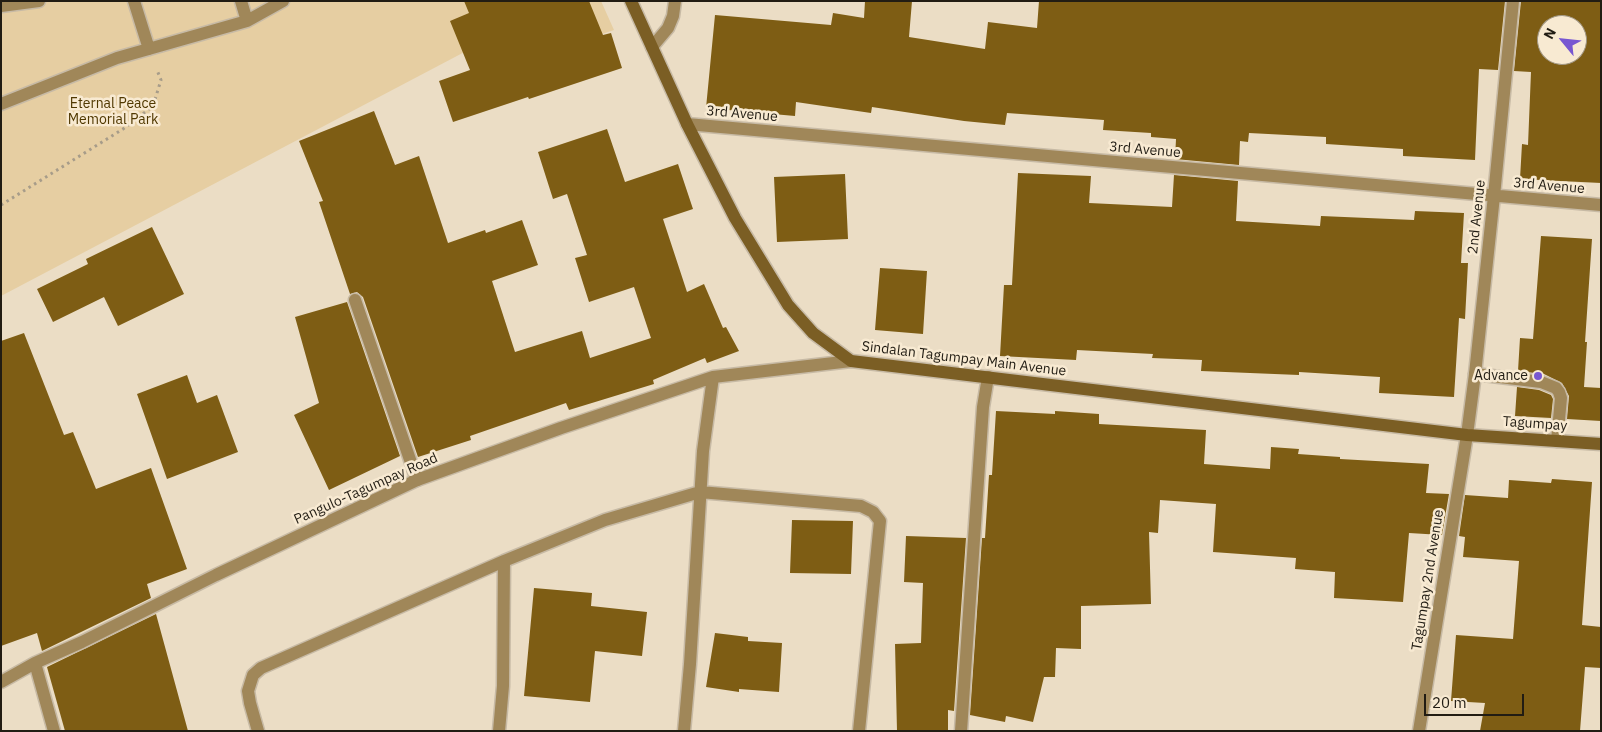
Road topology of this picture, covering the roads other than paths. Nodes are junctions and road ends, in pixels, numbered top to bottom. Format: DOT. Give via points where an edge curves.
graph roads {
  1 [pos="39,1"];
  2 [pos="134,1"];
  3 [pos="241,1"];
  4 [pos="283,1"];
  5 [pos="631,1"];
  6 [pos="675,1"];
  7 [pos="1513,1"];
  8 [pos="1,6"];
  9 [pos="247,21"];
  10 [pos="652,47"];
  11 [pos="149,49"];
  12 [pos="1,104"];
  13 [pos="687,124"];
  14 [pos="1494,196"];
  15 [pos="1601,205"];
  16 [pos="355,300"];
  17 [pos="851,361"];
  18 [pos="1475,374"];
  19 [pos="713,377"];
  20 [pos="988,377"];
  21 [pos="1467,435"];
  22 [pos="1557,441"];
  23 [pos="1601,444"];
  24 [pos="417,480"];
  25 [pos="700,492"];
  26 [pos="504,561"];
  27 [pos="35,663"];
  28 [pos="1,682"];
  29 [pos="54,731"];
  30 [pos="258,731"];
  31 [pos="499,731"];
  32 [pos="684,731"];
  33 [pos="859,731"];
  34 [pos="961,731"];
  35 [pos="1419,731"];
  1 -- 8 [label="street"];
  2 -- 11 [label="street"];
  3 -- 9 [label="street"];
  4 -- 9 [label="street"];
  5 -- 10 [label="main road, Sindalan Tagumpay Main Avenue"];
  6 -- 10 [label="street" via="668,28"];
  7 -- 14 [label="street, 2nd Avenue"];
  9 -- 11 [label="street"];
  10 -- 13 [label="main road, Sindalan Tagumpay Main Avenue"];
  11 -- 12 [label="street" via="117,58"];
  13 -- 14 [label="street, 3rd Avenue"];
  13 -- 17 [label="main road, Sindalan Tagumpay Main Avenue" via="735,218 788,305 813,333"];
  14 -- 15 [label="street, 3rd Avenue"];
  14 -- 18 [label="street, 2nd Avenue"];
  16 -- 24 [label="street"];
  17 -- 19 [label="street, Pangulo-Tagumpay Road"];
  17 -- 20 [label="main road, Sindalan Tagumpay Main Avenue"];
  18 -- 21 [label="street, 2nd Avenue"];
  18 -- 22 [label="street" via="1541,382 1556,388 1561,398"];
  19 -- 24 [label="street, Pangulo-Tagumpay Road"];
  19 -- 25 [label="street"];
  20 -- 21 [label="main road, Sindalan Tagumpay Main Avenue"];
  20 -- 34 [label="street" via="983,407"];
  21 -- 22 [label="main road, Tagumpay"];
  21 -- 35 [label="street, Tagumpay 2nd Avenue"];
  22 -- 23 [label="main road, Tagumpay"];
  24 -- 27 [label="street, Pangulo-Tagumpay Road"];
  25 -- 26 [label="street" via="605,520"];
  25 -- 32 [label="street"];
  25 -- 33 [label="street" via="860,506 880,521"];
  26 -- 30 [label="street" via="261,668 254,675 248,691"];
  26 -- 31 [label="street" via="503,686"];
  27 -- 28 [label="street, Pangulo-Tagumpay Road"];
  27 -- 29 [label="street"];
}
